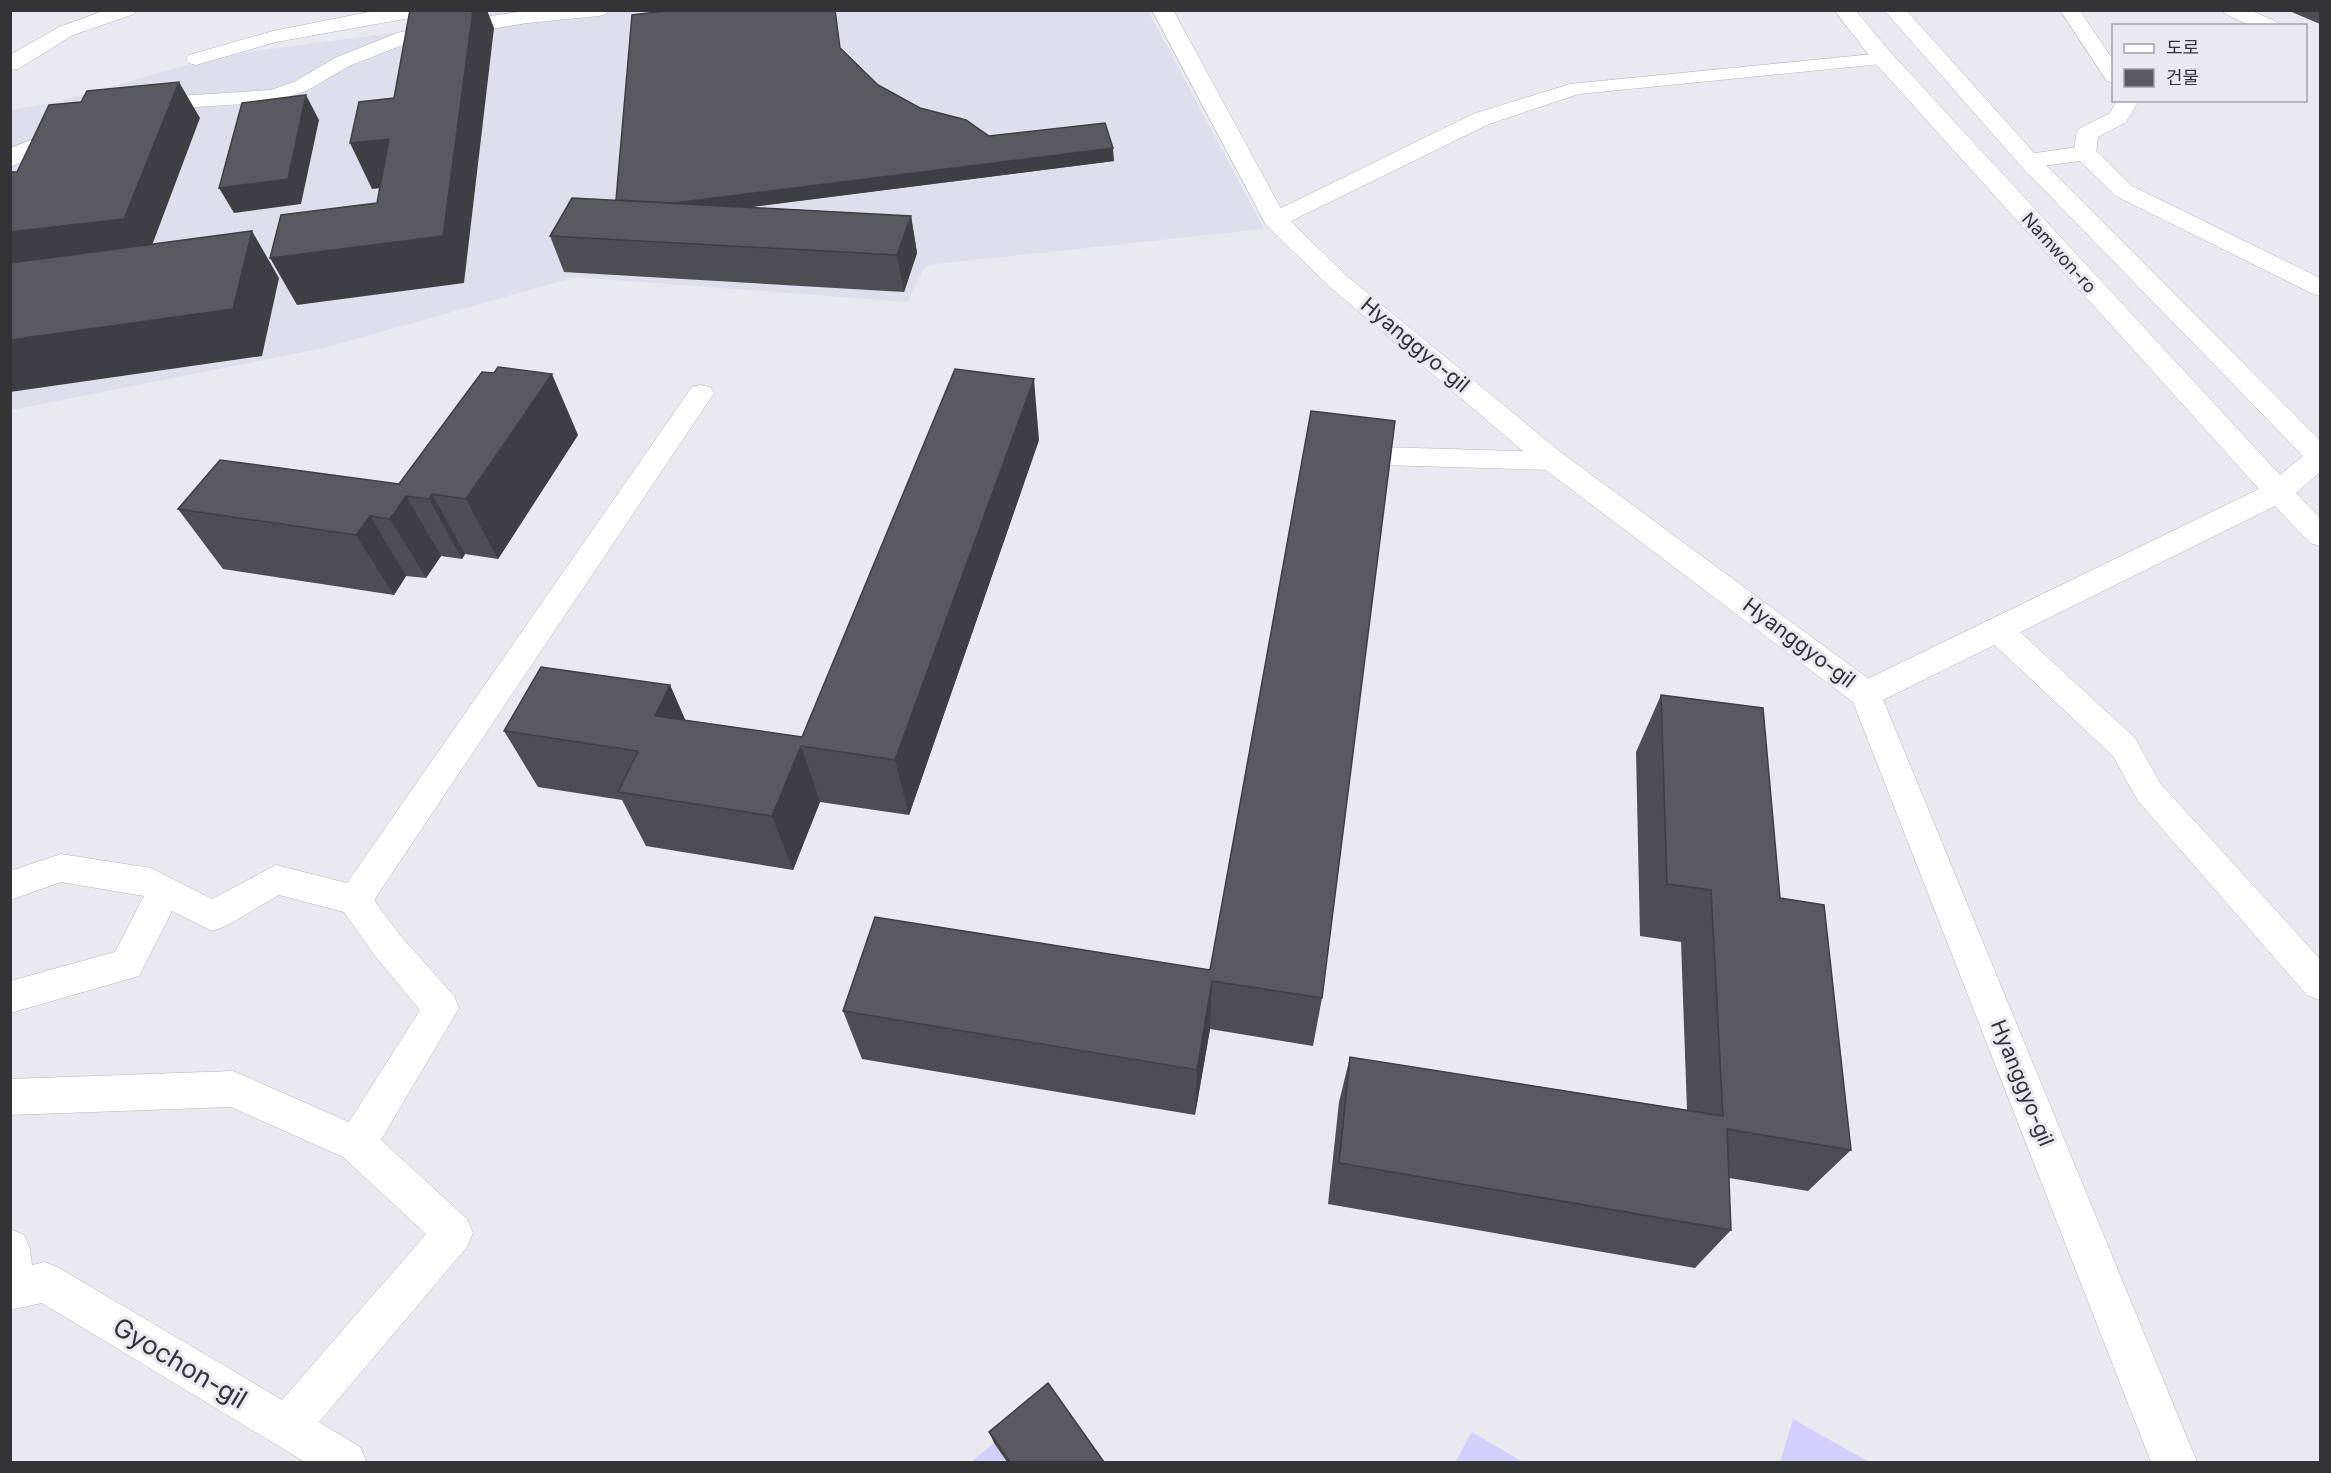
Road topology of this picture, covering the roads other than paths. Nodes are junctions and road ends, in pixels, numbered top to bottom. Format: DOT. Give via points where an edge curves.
graph roads {
  1 [pos="127,10"];
  2 [pos="421,10"];
  3 [pos="599,10"];
  4 [pos="1162,10"];
  5 [pos="1844,10"];
  6 [pos="1894,10"];
  7 [pos="2069,10"];
  8 [pos="2232,10"];
  9 [pos="2265,24"];
  10 [pos="196,59"];
  11 [pos="1884,59"];
  12 [pos="10,64"];
  13 [pos="2112,74"];
  14 [pos="2126,102"];
  15 [pos="123,112"];
  16 [pos="85,124"];
  17 [pos="2085,153"];
  18 [pos="10,161"];
  19 [pos="2029,161"];
  20 [pos="1275,220"];
  21 [pos="2320,288"];
  22 [pos="701,393"];
  23 [pos="1343,455"];
  24 [pos="2320,456"];
  25 [pos="1553,461"];
  26 [pos="2280,491"];
  27 [pos="2320,536"];
  28 [pos="1997,629"];
  29 [pos="1866,694"];
  30 [pos="10,886"];
  31 [pos="165,890"];
  32 [pos="355,900"];
  33 [pos="2320,984"];
  34 [pos="10,997"];
  35 [pos="10,1097"];
  36 [pos="357,1144"];
  37 [pos="10,1249"];
  38 [pos="13,1289"];
  39 [pos="287,1426"];
  40 [pos="345,1462"];
  41 [pos="2174,1462"];
  1 -- 12 [label="street" via="66,31"];
  2 -- 10 [label="lane" via="273,37"];
  3 -- 15 [label="lane" via="404,37 274,96 179,102"];
  4 -- 20 [label="street, Hyanggyo-gil"];
  5 -- 11 [label="street, Namwon-ro"];
  6 -- 19 [label="street, Namwon-ro"];
  7 -- 13 [label="lane"];
  8 -- 9 [label="lane"];
  11 -- 20 [label="lane" via="1577,88 1481,119"];
  11 -- 26 [label="street, Namwon-ro"];
  14 -- 17 [label="lane" via="2118,117 2087,134"];
  16 -- 18 [label="lane" via="19,153"];
  17 -- 19 [label="street"];
  17 -- 21 [label="street" via="2124,191"];
  19 -- 24 [label="street, Namwon-ro"];
  20 -- 25 [label="street, Hyanggyo-gil" via="1339,282"];
  22 -- 32 [label="lane"];
  23 -- 25 [label="lane"];
  24 -- 26 [label="street, Namwon-ro"];
  25 -- 29 [label="street, Hyanggyo-gil"];
  26 -- 27 [label="street, Namwon-ro"];
  26 -- 28 [label="street, Namwon-ro"];
  28 -- 29 [label="street, Namwon-ro"];
  28 -- 33 [label="lane" via="2124,747 2149,792"];
  29 -- 41 [label="street, Hyanggyo-gil"];
  30 -- 31 [label="lane" via="62,868 151,883"];
  31 -- 32 [label="lane" via="212,916 276,879"];
  31 -- 34 [label="lane" via="127,965"];
  32 -- 36 [label="lane" via="441,1008"];
  35 -- 36 [label="lane" via="233,1089"];
  36 -- 39 [label="lane" via="453,1233"];
  37 -- 38 [label="lane"];
  38 -- 39 [label="lane, Gyochon-gil" via="45,1282"];
  39 -- 40 [label="lane, Gyochon-gil"];
}
